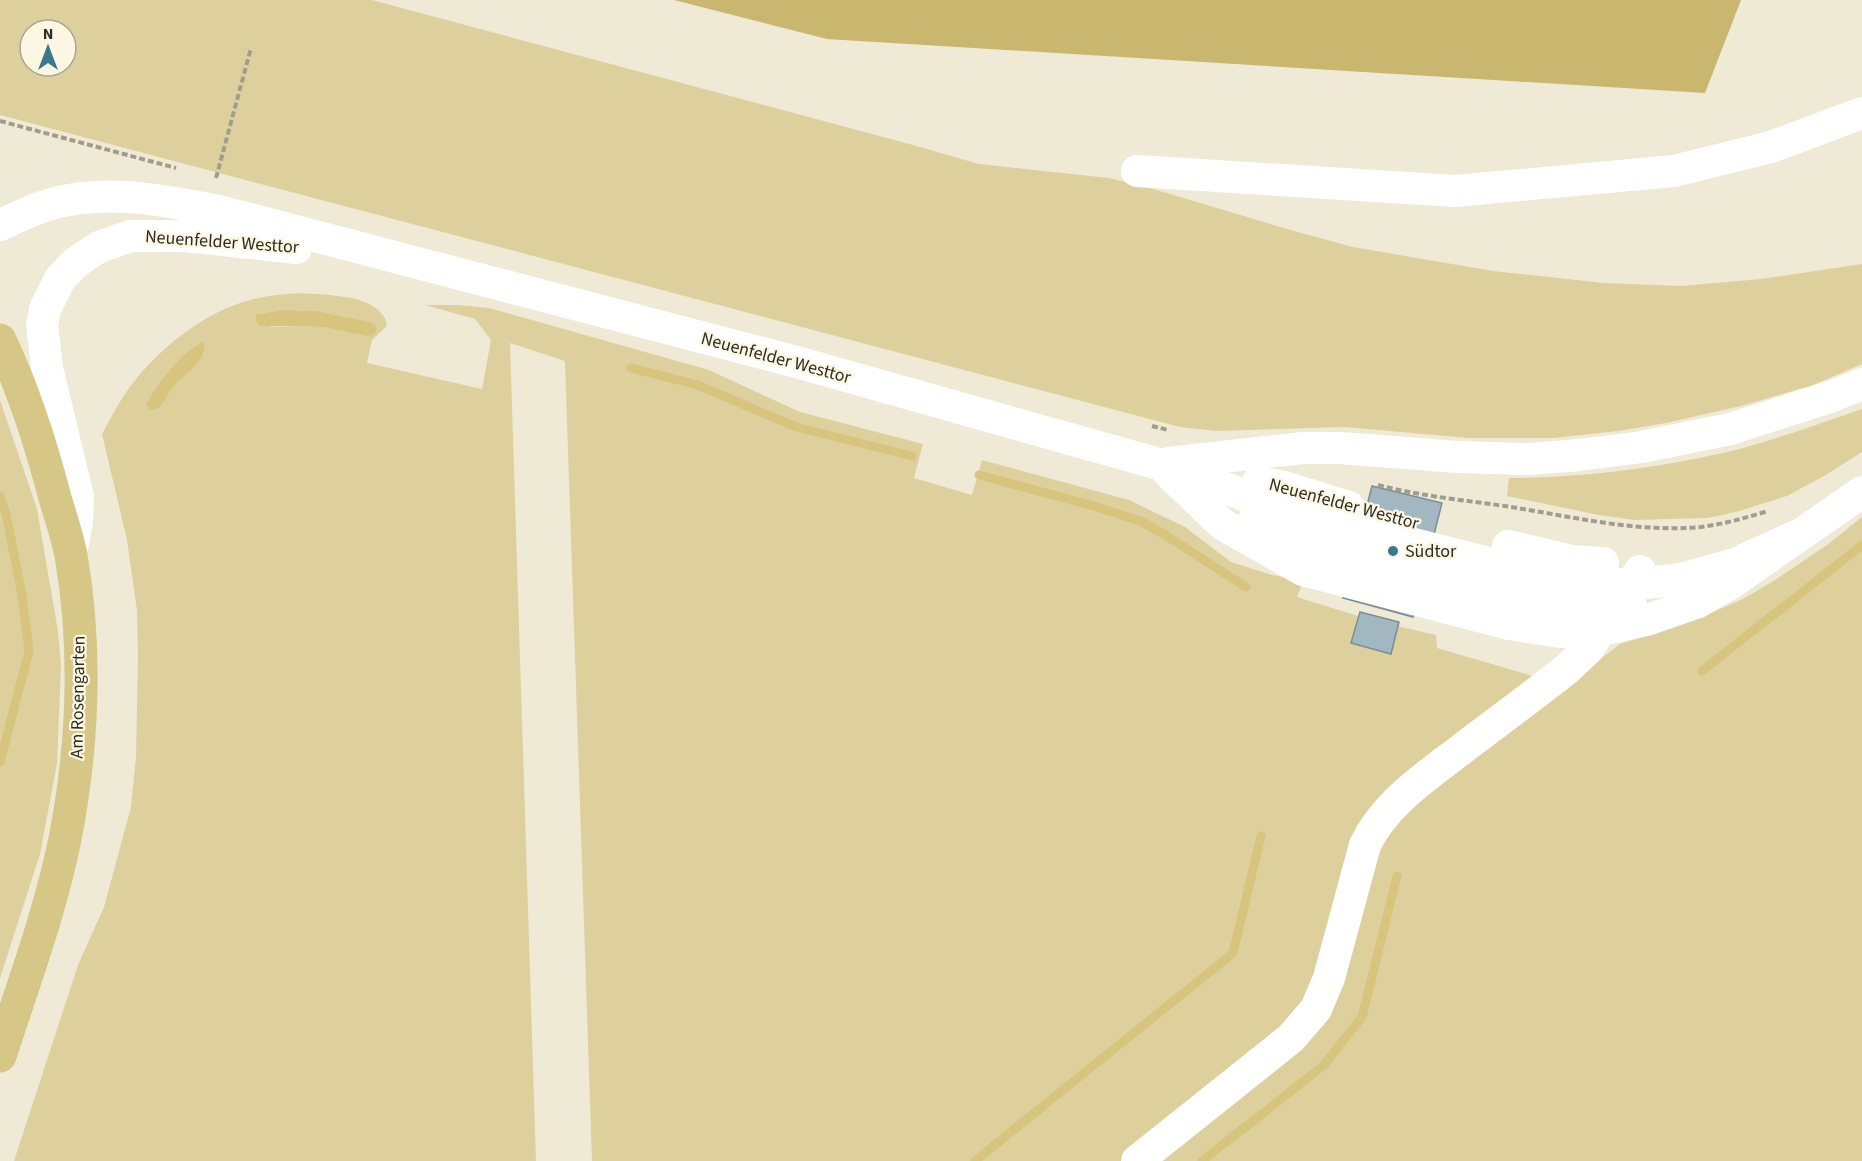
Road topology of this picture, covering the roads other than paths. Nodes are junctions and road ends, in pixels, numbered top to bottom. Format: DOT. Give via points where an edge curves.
graph roads {
  1 [pos="1862,113"];
  2 [pos="1137,171"];
  3 [pos="0,225"];
  4 [pos="393,258"];
  5 [pos="0,340"];
  6 [pos="1862,384"];
  7 [pos="1159,464"];
  8 [pos="1862,492"];
  9 [pos="1796,536"];
  10 [pos="71,554"];
  11 [pos="1623,596"];
  12 [pos="0,1056"];
  13 [pos="1137,1161"];
  1 -- 2 [label="street" via="1771,147 1674,171 1455,191"];
  3 -- 4 [label="street, Neuenfelder Westtor" via="46,205 78,198 152,199 219,211"];
  4 -- 7 [label="street, Neuenfelder Westtor" via="800,363"];
  4 -- 10 [label="street, Neuenfelder Westtor" via="185,236 131,236 99,247 75,263 60,279 45,309 42,325 47,368 78,496"];
  5 -- 10 [label="main road, Am Rosengarten" via="25,399"];
  6 -- 7 [label="street" via="1730,429 1578,455 1530,459 1303,448"];
  7 -- 11 [label="street, Neuenfelder Westtor" via="1296,514 1555,580 1596,585"];
  7 -- 11 [label="street, Neuenfelder Westtor" via="1222,524 1303,570 1509,624 1560,632"];
  8 -- 9 [label="street, Neuenfelder Westtor"];
  9 -- 11 [label="street, Neuenfelder Westtor" via="1674,562"];
  9 -- 11 [label="street, Neuenfelder Westtor" via="1696,603 1647,620"];
  10 -- 12 [label="main road, Am Rosengarten" via="80,633 78,763 65,841"];
  11 -- 13 [label="street" via="1587,651 1417,784 1374,827 1365,845 1329,978 1316,1009 1291,1038"];
}
